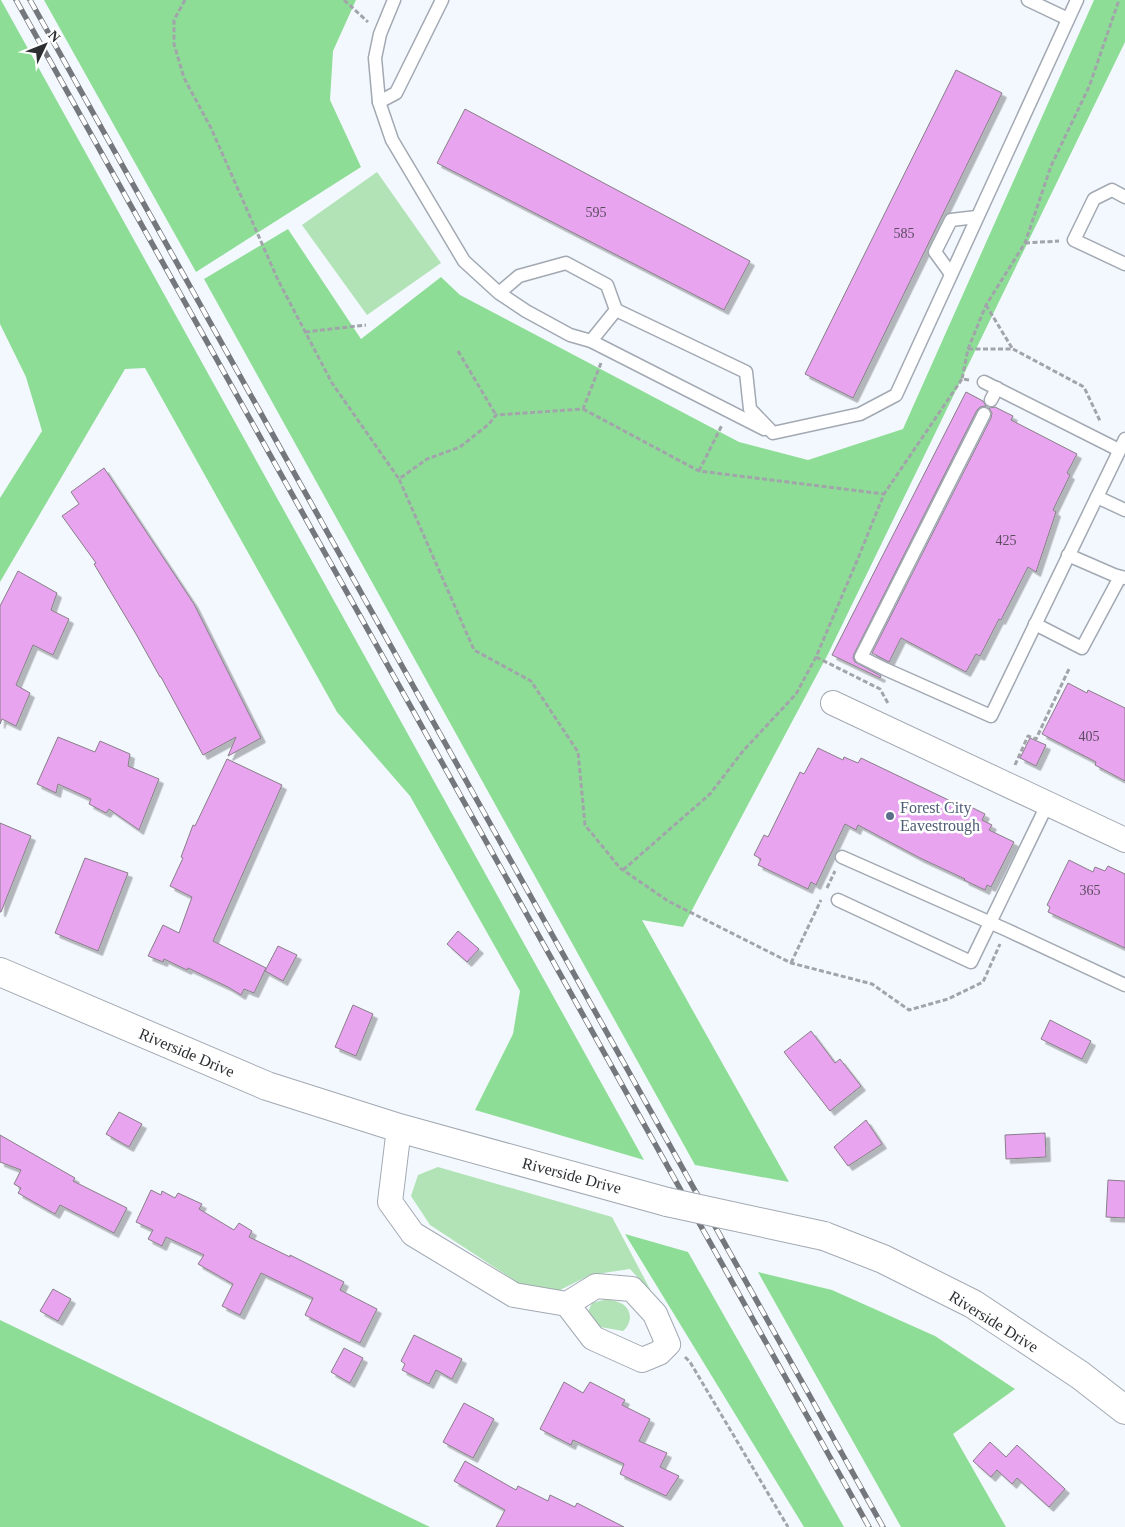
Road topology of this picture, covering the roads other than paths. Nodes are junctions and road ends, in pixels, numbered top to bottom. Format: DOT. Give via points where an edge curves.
graph roads {
  1 [pos="394,0"];
  2 [pos="442,0"];
  3 [pos="1028,0"];
  4 [pos="1077,0"];
  5 [pos="1068,19"];
  6 [pos="379,102"];
  7 [pos="1125,196"];
  8 [pos="977,217"];
  9 [pos="1125,264"];
  10 [pos="951,274"];
  11 [pos="499,293"];
  12 [pos="616,310"];
  13 [pos="591,341"];
  14 [pos="984,382"];
  15 [pos="984,414"];
  16 [pos="773,433"];
  17 [pos="1119,445"];
  18 [pos="1096,497"];
  19 [pos="1125,510"];
  20 [pos="1068,555"];
  21 [pos="1123,577"];
  22 [pos="1035,624"];
  23 [pos="833,703"];
  24 [pos="1048,804"];
  25 [pos="1125,840"];
  26 [pos="842,857"];
  27 [pos="838,900"];
  28 [pos="991,923"];
  29 [pos="0,972"];
  30 [pos="1125,985"];
  31 [pos="400,1128"];
  32 [pos="567,1304"];
  33 [pos="1125,1410"];
  1 -- 6 [label="lane" via="380,34 375,58"];
  2 -- 6 [label="lane" via="396,93"];
  3 -- 5 [label="lane"];
  4 -- 5 [label="lane"];
  5 -- 8 [label="lane"];
  6 -- 11 [label="lane" via="392,140 464,261"];
  7 -- 9 [label="lane" via="1112,190 1094,199 1074,240"];
  8 -- 10 [label="lane"];
  8 -- 10 [label="lane" via="951,220 935,252"];
  10 -- 16 [label="lane" via="896,395 860,414"];
  11 -- 12 [label="lane" via="519,276 566,263 607,285"];
  11 -- 13 [label="lane" via="570,336"];
  12 -- 13 [label="lane"];
  12 -- 16 [label="lane" via="746,372 750,409"];
  13 -- 16 [label="lane"];
  14 -- 17 [label="lane" via="994,394"];
  15 -- 22 [label="lane" via="861,657 991,716"];
  17 -- 18 [label="lane"];
  18 -- 19 [label="lane"];
  18 -- 20 [label="lane"];
  20 -- 21 [label="lane"];
  20 -- 22 [label="lane"];
  21 -- 22 [label="lane" via="1082,648"];
  23 -- 24 [label="street"];
  24 -- 25 [label="street"];
  24 -- 28 [label="lane"];
  26 -- 28 [label="lane"];
  27 -- 28 [label="lane" via="972,962"];
  28 -- 30 [label="lane"];
  29 -- 31 [label="main road, Riverside Drive" via="267,1086"];
  31 -- 32 [label="street" via="390,1202 413,1234 514,1295"];
  31 -- 33 [label="main road, Riverside Drive, bridge" via="667,1202 824,1236 883,1259 973,1304 1080,1375"];
  32 -- 32 [label="street" via="593,1338 642,1360 659,1353 668,1344 655,1314 632,1289 596,1286"];
}
